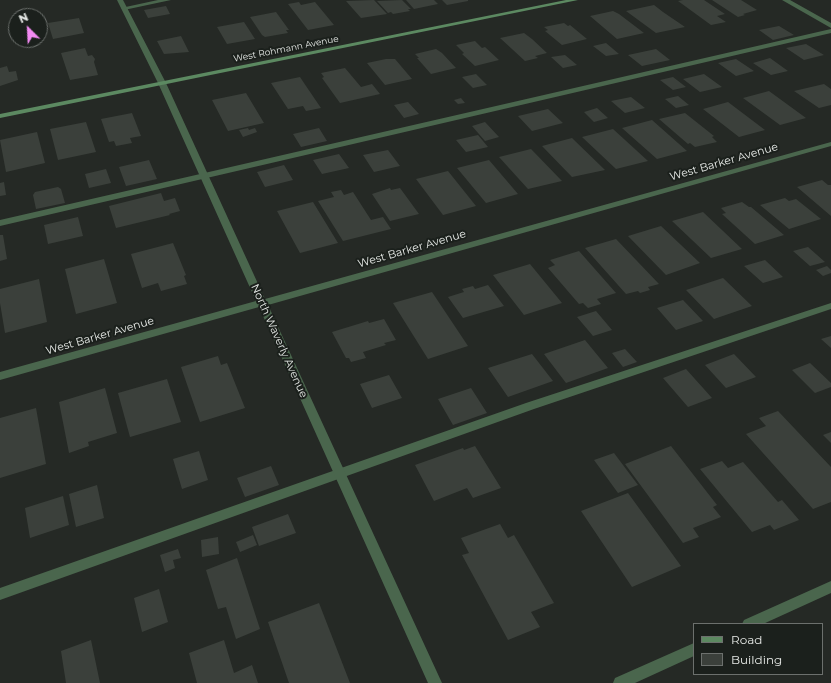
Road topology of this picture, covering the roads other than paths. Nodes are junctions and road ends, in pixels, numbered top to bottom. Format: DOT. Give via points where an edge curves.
graph roads {
  1 [pos="120,0"];
  2 [pos="168,0"];
  3 [pos="576,0"];
  4 [pos="785,0"];
  5 [pos="124,8"];
  6 [pos="831,26"];
  7 [pos="831,31"];
  8 [pos="162,83"];
  9 [pos="0,116"];
  10 [pos="831,144"];
  11 [pos="204,176"];
  12 [pos="0,223"];
  13 [pos="262,303"];
  14 [pos="831,306"];
  15 [pos="0,376"];
  16 [pos="340,473"];
  17 [pos="831,586"];
  18 [pos="0,594"];
  19 [pos="751,623"];
  20 [pos="693,649"];
  21 [pos="435,683"];
  22 [pos="620,683"];
  1 -- 5 [label="street, North Waverly Avenue"];
  2 -- 5 [label="street"];
  3 -- 8 [label="street, West Rohmann Avenue"];
  4 -- 6 [label="street"];
  5 -- 8 [label="street, North Waverly Avenue"];
  7 -- 11 [label="street"];
  8 -- 9 [label="street, West Rohmann Avenue"];
  8 -- 11 [label="street, North Waverly Avenue"];
  10 -- 13 [label="street, West Barker Avenue"];
  11 -- 12 [label="street"];
  11 -- 13 [label="street, North Waverly Avenue"];
  13 -- 15 [label="street, West Barker Avenue"];
  13 -- 16 [label="street, North Waverly Avenue"];
  14 -- 16 [label="street" via="530,406"];
  16 -- 18 [label="street"];
  16 -- 21 [label="street, North Waverly Avenue"];
  17 -- 19 [label="street"];
  20 -- 22 [label="street"];
}
